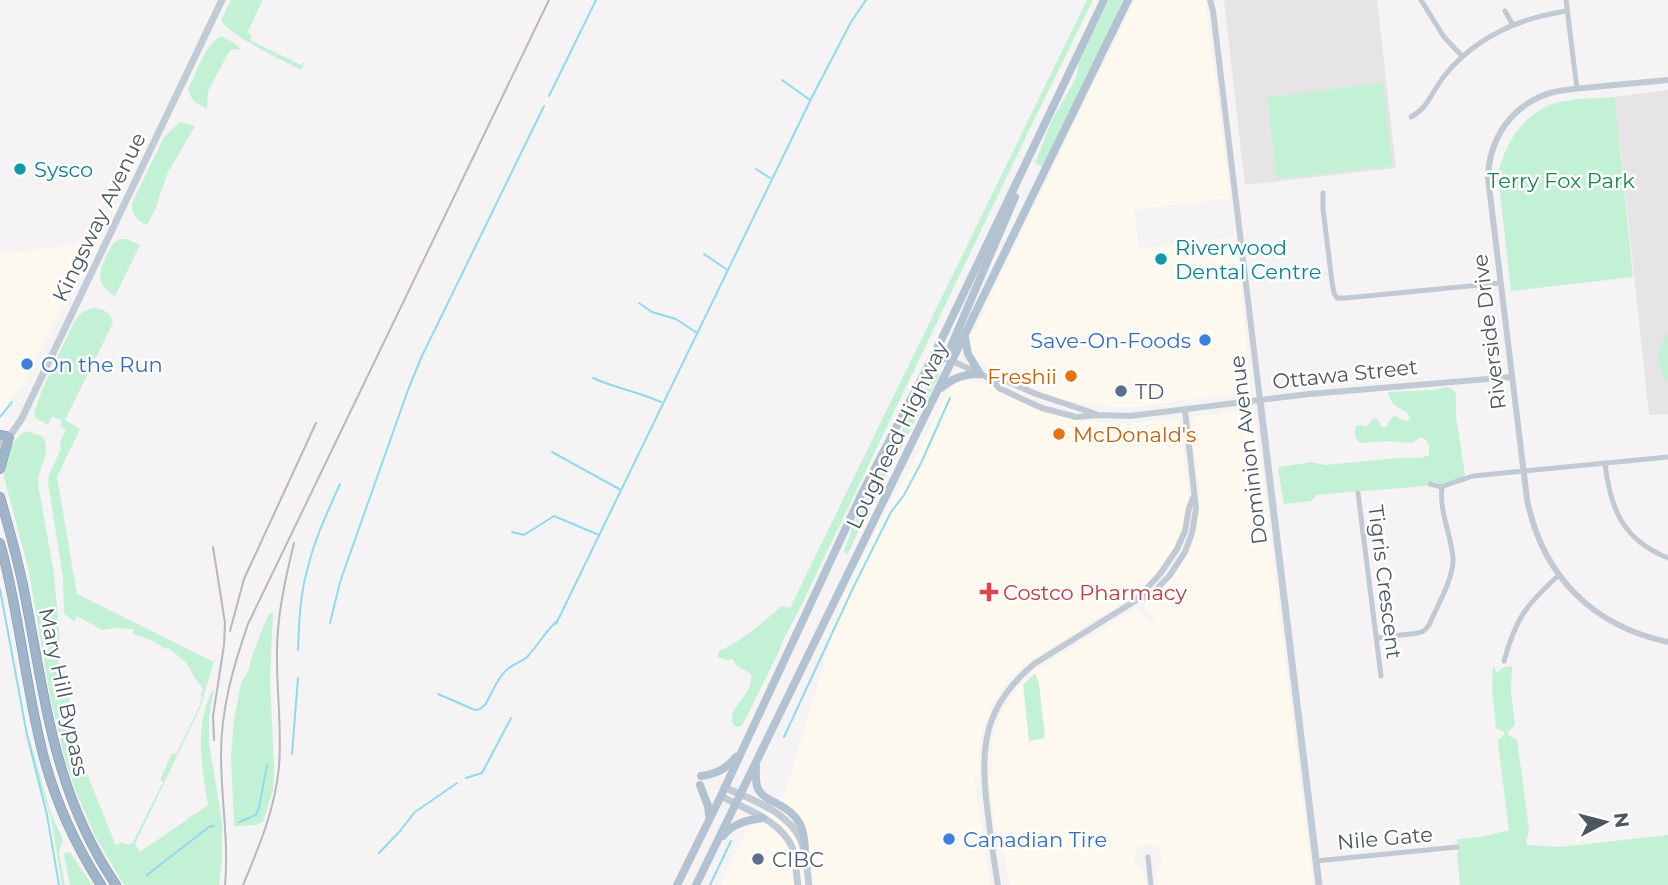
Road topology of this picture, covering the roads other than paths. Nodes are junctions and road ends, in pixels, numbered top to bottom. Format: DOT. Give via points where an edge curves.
graph roads {
  1 [pos="222,0"];
  2 [pos="1104,0"];
  3 [pos="1128,0"];
  4 [pos="1211,0"];
  5 [pos="1422,0"];
  6 [pos="1566,0"];
  7 [pos="1506,11"];
  8 [pos="1567,12"];
  9 [pos="1513,25"];
  10 [pos="1462,56"];
  11 [pos="1668,80"];
  12 [pos="1577,89"];
  13 [pos="1411,117"];
  14 [pos="1023,170"];
  15 [pos="1323,193"];
  16 [pos="1500,283"];
  17 [pos="965,336"];
  18 [pos="935,353"];
  19 [pos="950,360"];
  20 [pos="979,374"];
  21 [pos="1512,377"];
  22 [pos="939,390"];
  23 [pos="1260,400"];
  24 [pos="1185,410"];
  25 [pos="4,436"];
  26 [pos="0,444"];
  27 [pos="1668,457"];
  28 [pos="1605,463"];
  29 [pos="0,469"];
  30 [pos="1524,471"];
  31 [pos="1430,484"];
  32 [pos="1442,487"];
  33 [pos="1358,493"];
  34 [pos="0,497"];
  35 [pos="1194,497"];
  36 [pos="1185,531"];
  37 [pos="0,543"];
  38 [pos="1668,558"];
  39 [pos="1169,561"];
  40 [pos="1176,566"];
  41 [pos="1559,575"];
  42 [pos="1154,592"];
  43 [pos="1135,601"];
  44 [pos="1377,638"];
  45 [pos="1668,642"];
  46 [pos="1504,661"];
  47 [pos="1381,676"];
  48 [pos="742,750"];
  49 [pos="755,763"];
  50 [pos="723,792"];
  51 [pos="740,794"];
  52 [pos="736,804"];
  53 [pos="709,818"];
  54 [pos="763,818"];
  55 [pos="715,846"];
  56 [pos="1457,847"];
  57 [pos="805,854"];
  58 [pos="1148,857"];
  59 [pos="1315,861"];
  60 [pos="101,885"];
  61 [pos="116,885"];
  62 [pos="677,885"];
  63 [pos="696,885"];
  64 [pos="798,885"];
  65 [pos="809,885"];
  66 [pos="998,885"];
  67 [pos="1151,885"];
  68 [pos="1319,885"];
  1 -- 25 [label="main road, Kingsway Avenue" via="25,412"];
  2 -- 14 [label="main road, Lougheed Highway"];
  3 -- 17 [label="main road, Lougheed Highway"];
  4 -- 23 [label="street, Dominion Avenue"];
  5 -- 10 [label="street" via="1444,37"];
  6 -- 8 [label="street"];
  7 -- 9 [label="street"];
  8 -- 9 [label="street"];
  8 -- 12 [label="street"];
  9 -- 10 [label="street"];
  10 -- 13 [label="street" via="1422,111"];
  11 -- 12 [label="street, Riverside Drive"];
  12 -- 16 [label="street, Riverside Drive" via="1550,93 1526,105 1506,123 1493,146 1488,178"];
  14 -- 18 [label="main road, Lougheed Highway"];
  14 -- 19 [label="main road"];
  15 -- 16 [label="street" via="1335,296"];
  16 -- 21 [label="street, Riverside Drive"];
  17 -- 19 [label="main road, Lougheed Highway"];
  17 -- 20 [label="main road"];
  18 -- 19 [label="street, Ottawa Street"];
  18 -- 48 [label="main road, Lougheed Highway" via="863,491"];
  19 -- 20 [label="street, Ottawa Street"];
  19 -- 22 [label="main road, Lougheed Highway"];
  20 -- 22 [label="main road" via="967,374"];
  20 -- 24 [label="street, Ottawa Street" via="1098,415"];
  21 -- 23 [label="street, Ottawa Street"];
  21 -- 30 [label="street, Riverside Drive"];
  22 -- 49 [label="main road, Lougheed Highway"];
  23 -- 24 [label="street, Ottawa Street"];
  23 -- 59 [label="main road, Dominion Avenue"];
  24 -- 35 [label="street"];
  25 -- 26 [label="main road, Kingsway Avenue"];
  25 -- 29 [label="highway"];
  27 -- 28 [label="street"];
  28 -- 30 [label="street"];
  28 -- 38 [label="street" via="1608,492 1623,525 1648,549"];
  30 -- 32 [label="street" via="1473,476"];
  30 -- 41 [label="street, Riverside Drive" via="1536,533"];
  31 -- 32 [label="street"];
  32 -- 44 [label="street" via="1453,562 1445,589 1426,630"];
  33 -- 44 [label="street, Tigris Crescent"];
  34 -- 61 [label="highway, Mary Hill Bypass" via="19,565 56,752 75,811"];
  35 -- 36 [label="street"];
  35 -- 40 [label="street" via="1192,533"];
  36 -- 39 [label="street"];
  36 -- 40 [label="street"];
  37 -- 60 [label="highway, Mary Hill Bypass" via="44,758 64,815"];
  39 -- 42 [label="street" via="1169,570"];
  39 -- 43 [label="street"];
  40 -- 42 [label="street"];
  41 -- 45 [label="street, Riverside Drive" via="1609,620"];
  41 -- 46 [label="street" via="1522,614"];
  42 -- 43 [label="street"];
  43 -- 66 [label="street" via="1034,664 996,710 987,739 984,778"];
  44 -- 47 [label="street, Tigris Crescent"];
  48 -- 50 [label="main road, Lougheed Highway"];
  48 -- 53 [label="main road" via="726,768 701,781"];
  49 -- 51 [label="main road, Lougheed Highway"];
  49 -- 57 [label="main road" via="763,796 787,809 801,826"];
  50 -- 51 [label="main road"];
  50 -- 52 [label="main road"];
  50 -- 53 [label="main road, Lougheed Highway"];
  51 -- 52 [label="main road, Lougheed Highway"];
  51 -- 57 [label="main road" via="788,821"];
  52 -- 54 [label="main road"];
  52 -- 55 [label="main road, Lougheed Highway"];
  53 -- 62 [label="main road, Lougheed Highway"];
  54 -- 55 [label="main road" via="728,830"];
  54 -- 64 [label="main road" via="779,828 791,846"];
  55 -- 63 [label="main road, Lougheed Highway"];
  56 -- 59 [label="street, Nile Gate"];
  57 -- 65 [label="main road"];
  58 -- 67 [label="street"];
  59 -- 68 [label="main road, Dominion Avenue"];
}
